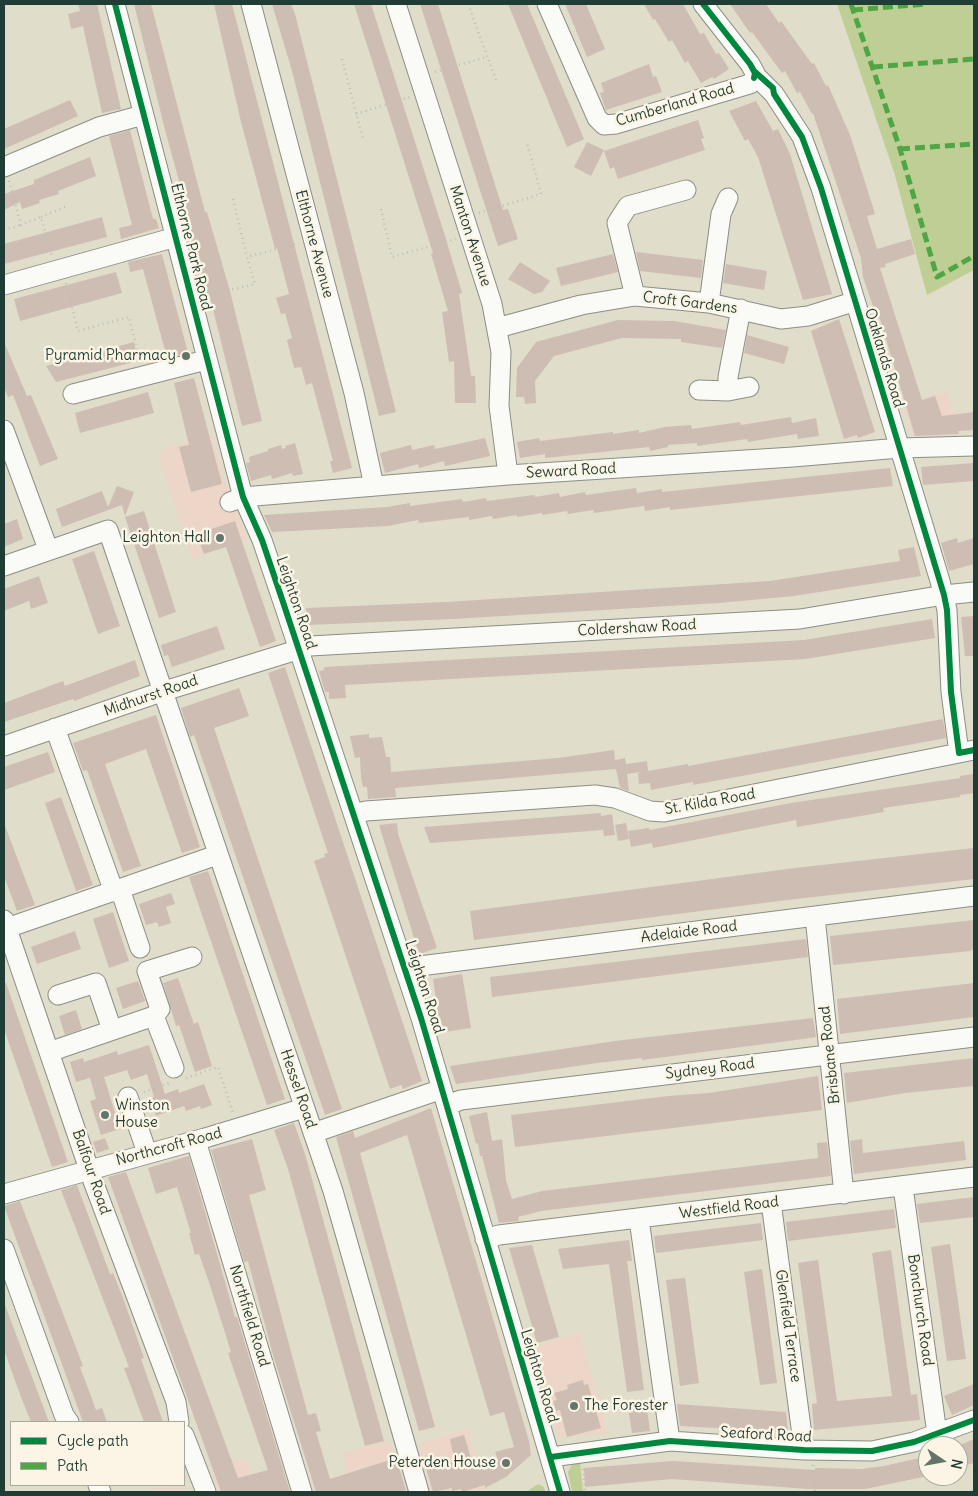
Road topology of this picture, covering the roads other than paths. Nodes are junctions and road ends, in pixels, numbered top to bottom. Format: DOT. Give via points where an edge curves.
graph roads {
  1 [pos="115,4"];
  2 [pos="251,4"];
  3 [pos="396,4"];
  4 [pos="547,4"];
  5 [pos="702,4"];
  6 [pos="755,75"];
  7 [pos="143,115"];
  8 [pos="4,168"];
  9 [pos="686,190"];
  10 [pos="728,198"];
  11 [pos="176,237"];
  12 [pos="4,285"];
  13 [pos="635,296"];
  14 [pos="853,302"];
  15 [pos="710,303"];
  16 [pos="741,309"];
  17 [pos="498,328"];
  18 [pos="206,360"];
  19 [pos="749,387"];
  20 [pos="698,390"];
  21 [pos="728,391"];
  22 [pos="73,394"];
  23 [pos="4,430"];
  24 [pos="974,446"];
  25 [pos="900,448"];
  26 [pos="508,475"];
  27 [pos="374,486"];
  28 [pos="236,500"];
  29 [pos="48,549"];
  30 [pos="4,566"];
  31 [pos="974,592"];
  32 [pos="944,595"];
  33 [pos="299,649"];
  34 [pos="161,692"];
  35 [pos="55,728"];
  36 [pos="4,746"];
  37 [pos="967,752"];
  38 [pos="354,814"];
  39 [pos="217,855"];
  40 [pos="117,891"];
  41 [pos="974,896"];
  42 [pos="815,917"];
  43 [pos="5,924"];
  44 [pos="140,948"];
  45 [pos="192,956"];
  46 [pos="404,968"];
  47 [pos="58,995"];
  48 [pos="154,1016"];
  49 [pos="112,1030"];
  50 [pos="974,1037"];
  51 [pos="49,1052"];
  52 [pos="830,1054"];
  53 [pos="175,1077"];
  54 [pos="128,1097"];
  55 [pos="445,1097"];
  56 [pos="304,1108"];
  57 [pos="313,1133"];
  58 [pos="196,1141"];
  59 [pos="147,1153"];
  60 [pos="89,1168"];
  61 [pos="974,1177"];
  62 [pos="903,1187"];
  63 [pos="4,1194"];
  64 [pos="844,1194"];
  65 [pos="771,1202"];
  66 [pos="639,1219"];
  67 [pos="485,1240"];
  68 [pos="4,1249"];
  69 [pos="974,1420"];
  70 [pos="68,1421"];
  71 [pos="179,1421"];
  72 [pos="936,1434"];
  73 [pos="185,1437"];
  74 [pos="670,1441"];
  75 [pos="809,1456"];
  76 [pos="552,1457"];
  77 [pos="206,1492"];
  78 [pos="302,1492"];
  79 [pos="419,1492"];
  80 [pos="560,1492"];
  1 -- 7 [label="street, Elthorne Park Road"];
  2 -- 27 [label="street, Elthorne Avenue" via="354,393"];
  3 -- 17 [label="street, Manton Avenue"];
  4 -- 6 [label="street, Cumberland Road" via="597,118 604,125 750,84"];
  5 -- 6 [label="street, Oaklands Road" via="750,64"];
  6 -- 14 [label="street, Oaklands Road" via="774,94 802,137 821,188"];
  7 -- 8 [label="street" via="99,127"];
  7 -- 11 [label="street, Elthorne Park Road"];
  9 -- 13 [label="street" via="628,206 617,223"];
  10 -- 15 [label="street" via="722,214"];
  11 -- 12 [label="street"];
  11 -- 18 [label="street, Elthorne Park Road"];
  13 -- 15 [label="street, Croft Gardens"];
  13 -- 17 [label="street, Croft Gardens" via="581,305"];
  14 -- 16 [label="street, Croft Gardens" via="795,319 781,319"];
  14 -- 25 [label="street, Oaklands Road"];
  15 -- 16 [label="street, Croft Gardens"];
  16 -- 21 [label="street"];
  17 -- 26 [label="street, Manton Avenue" via="501,352 498,406"];
  18 -- 22 [label="street"];
  18 -- 28 [label="street, Elthorne Park Road"];
  19 -- 21 [label="street"];
  20 -- 21 [label="street"];
  23 -- 29 [label="street"];
  24 -- 25 [label="street, Seward Road"];
  25 -- 26 [label="street, Seward Road"];
  25 -- 32 [label="street, Oaklands Road"];
  26 -- 27 [label="street, Seward Road"];
  27 -- 28 [label="street, Seward Road"];
  28 -- 33 [label="street, Leighton Road" via="262,540"];
  29 -- 30 [label="street"];
  29 -- 34 [label="street, Hessel Road" via="108,530"];
  31 -- 32 [label="street, Coldershaw Road"];
  32 -- 33 [label="street, Coldershaw Road" via="800,619"];
  32 -- 37 [label="street, Oaklands Road" via="951,692"];
  33 -- 34 [label="street, Midhurst Road"];
  33 -- 38 [label="street, Leighton Road"];
  34 -- 35 [label="street, Midhurst Road"];
  34 -- 39 [label="street, Hessel Road"];
  35 -- 36 [label="street, Midhurst Road"];
  35 -- 40 [label="street"];
  37 -- 38 [label="street, St. Kilda Road" via="664,812 595,795"];
  38 -- 46 [label="street, Leighton Road"];
  39 -- 40 [label="street"];
  39 -- 56 [label="street, Hessel Road"];
  40 -- 43 [label="street"];
  40 -- 44 [label="street"];
  41 -- 42 [label="street, Adelaide Road"];
  42 -- 46 [label="street, Adelaide Road"];
  42 -- 52 [label="street, Brisbane Road"];
  43 -- 51 [label="street, Balfour Road"];
  45 -- 48 [label="street" via="147,971 160,1009"];
  46 -- 55 [label="street, Leighton Road"];
  47 -- 49 [label="street" via="96,983"];
  48 -- 49 [label="street"];
  48 -- 53 [label="street"];
  49 -- 51 [label="street"];
  50 -- 52 [label="street, Sydney Road"];
  51 -- 60 [label="street, Balfour Road"];
  52 -- 55 [label="street, Sydney Road" via="461,1100"];
  52 -- 64 [label="street, Brisbane Road"];
  54 -- 59 [label="street"];
  55 -- 57 [label="street, Sydney Road"];
  55 -- 67 [label="street, Leighton Road"];
  56 -- 57 [label="street, Hessel Road"];
  56 -- 58 [label="street, Northcroft Road"];
  57 -- 79 [label="street, Hessel Road" via="333,1191"];
  58 -- 59 [label="street, Northcroft Road"];
  58 -- 78 [label="street, Northfield Road"];
  59 -- 60 [label="street, Northcroft Road"];
  60 -- 63 [label="street, Northcroft Road"];
  60 -- 71 [label="street, Balfour Road" via="176,1402"];
  61 -- 62 [label="street, Westfield Road"];
  62 -- 64 [label="street, Westfield Road"];
  62 -- 72 [label="street, Bonchurch Road"];
  64 -- 65 [label="street, Westfield Road"];
  65 -- 66 [label="street, Westfield Road"];
  65 -- 75 [label="street, Glenfield Terrace"];
  66 -- 67 [label="street, Westfield Road" via="499,1235"];
  66 -- 74 [label="street"];
  67 -- 76 [label="street, Leighton Road"];
  68 -- 70 [label="street"];
  69 -- 72 [label="street, Seaford Road"];
  72 -- 75 [label="street, Seaford Road" via="872,1452"];
  73 -- 77 [label="street"];
  74 -- 75 [label="street, Seaford Road"];
  74 -- 76 [label="street, Seaford Road" via="582,1456"];
  76 -- 80 [label="street, Leighton Road"];
}
